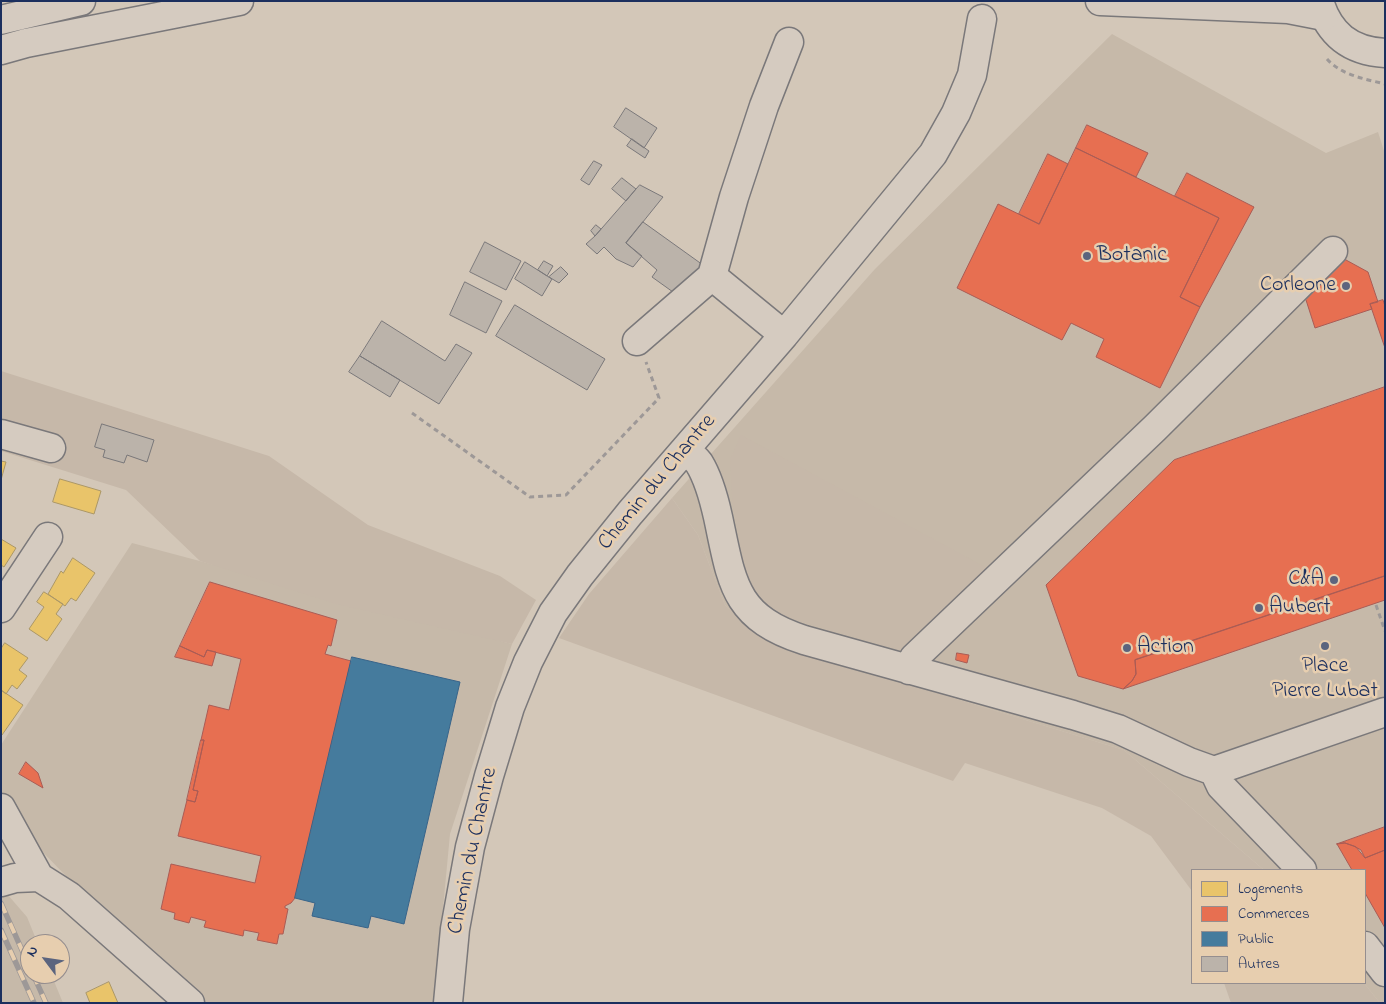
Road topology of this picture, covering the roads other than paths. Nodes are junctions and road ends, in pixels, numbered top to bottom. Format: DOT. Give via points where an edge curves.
graph roads {
  1 [pos="81,1"];
  2 [pos="239,1"];
  3 [pos="1100,1"];
  4 [pos="1321,9"];
  5 [pos="982,18"];
  6 [pos="1,20"];
  7 [pos="789,42"];
  8 [pos="1,50"];
  9 [pos="1385,53"];
  10 [pos="1333,251"];
  11 [pos="712,276"];
  12 [pos="784,334"];
  13 [pos="637,341"];
  14 [pos="1,434"];
  15 [pos="51,448"];
  16 [pos="686,449"];
  17 [pos="48,537"];
  18 [pos="1,608"];
  19 [pos="909,670"];
  20 [pos="1385,712"];
  21 [pos="1214,771"];
  22 [pos="1,808"];
  23 [pos="1301,869"];
  24 [pos="39,877"];
  25 [pos="1,882"];
  26 [pos="1366,947"];
  27 [pos="1385,972"];
  28 [pos="190,1003"];
  29 [pos="448,1003"];
  1 -- 6 [label="main road"];
  2 -- 8 [label="main road"];
  3 -- 4 [label="main road"];
  4 -- 9 [label="main road" via="1332,29 1344,40 1372,53"];
  5 -- 12 [label="main road, Chemin du Chantre" via="972,75 933,154"];
  7 -- 11 [label="main road" via="734,197"];
  10 -- 19 [label="main road" via="1149,434 914,658"];
  11 -- 12 [label="main road"];
  11 -- 13 [label="main road"];
  12 -- 16 [label="main road, Chemin du Chantre"];
  14 -- 15 [label="main road"];
  16 -- 19 [label="main road" via="699,463 708,481 735,589 757,617 787,635"];
  16 -- 29 [label="main road, Chemin du Chantre" via="580,575 553,613 528,662 505,724 470,847 455,929"];
  17 -- 18 [label="main road"];
  19 -- 21 [label="main road" via="1118,729"];
  20 -- 21 [label="main road"];
  21 -- 23 [label="main road" via="1221,786"];
  22 -- 24 [label="main road"];
  24 -- 25 [label="main road"];
  24 -- 28 [label="main road" via="68,896"];
  26 -- 27 [label="main road"];
}
